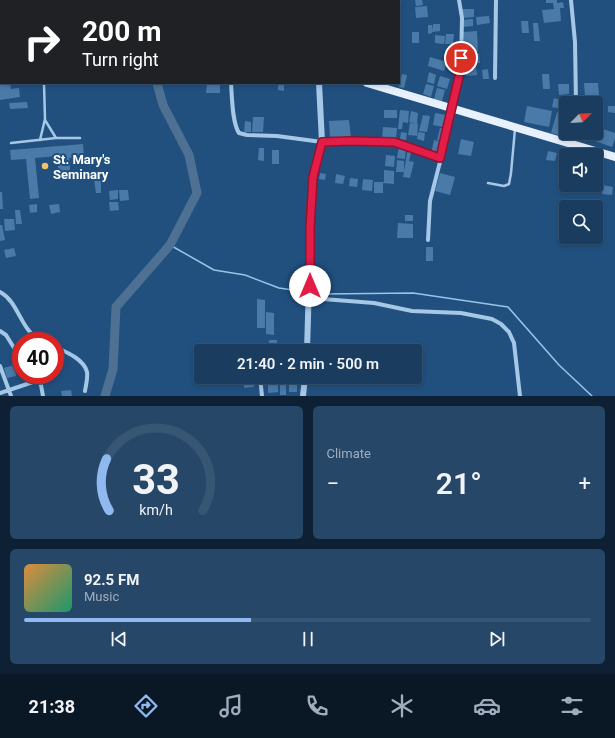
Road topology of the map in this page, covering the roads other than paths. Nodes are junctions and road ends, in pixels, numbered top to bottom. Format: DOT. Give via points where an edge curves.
graph roads {
  1 [pos="459,0"];
  2 [pos="496,0"];
  3 [pos="571,0"];
  4 [pos="494,78"];
  5 [pos="44,84"];
  6 [pos="231,84"];
  7 [pos="319,84"];
  8 [pos="370,84"];
  9 [pos="576,96"];
  10 [pos="451,108"];
  11 [pos="45,119"];
  12 [pos="515,128"];
  13 [pos="56,138"];
  14 [pos="80,138"];
  15 [pos="40,140"];
  16 [pos="322,142"];
  17 [pos="565,142"];
  18 [pos="11,143"];
  19 [pos="615,157"];
  20 [pos="440,158"];
  21 [pos="488,183"];
  22 [pos="428,240"];
  23 [pos="0,292"];
  24 [pos="310,297"];
  25 [pos="0,331"];
  26 [pos="30,332"];
  27 [pos="307,344"];
  28 [pos="12,345"];
  29 [pos="64,352"];
  30 [pos="0,366"];
  31 [pos="26,384"];
  32 [pos="40,384"];
  33 [pos="261,384"];
  34 [pos="304,384"];
  35 [pos="9,390"];
  36 [pos="85,391"];
  37 [pos="0,394"];
  38 [pos="10,396"];
  39 [pos="43,396"];
  40 [pos="262,396"];
  41 [pos="303,396"];
  42 [pos="520,396"];
  1 -- 10 [label="street" via="462,18 460,72"];
  2 -- 4 [label="street"];
  3 -- 9 [label="street"];
  5 -- 11 [label="lane"];
  6 -- 16 [label="street" via="236,128 239,133"];
  7 -- 16 [label="street"];
  8 -- 10 [label="main road"];
  10 -- 12 [label="main road"];
  10 -- 20 [label="street"];
  11 -- 13 [label="lane"];
  11 -- 15 [label="lane"];
  12 -- 17 [label="main road"];
  12 -- 21 [label="lane" via="508,184 504,186"];
  13 -- 14 [label="lane"];
  13 -- 15 [label="lane"];
  15 -- 18 [label="lane"];
  16 -- 20 [label="street" via="394,142"];
  16 -- 24 [label="street" via="313,177"];
  17 -- 19 [label="main road"];
  20 -- 22 [label="street" via="430,201"];
  23 -- 26 [label="street" via="8,298"];
  24 -- 27 [label="street"];
  24 -- 42 [label="street" via="374,303 412,311 461,313 492,318 505,328 514,343"];
  25 -- 28 [label="street"];
  29 -- 36 [label="street" via="84,367 87,376"];
  30 -- 35 [label="street"];
  31 -- 35 [label="street"];
  32 -- 39 [label="street"];
  33 -- 40 [label="street"];
  34 -- 41 [label="street"];
  35 -- 37 [label="street"];
  35 -- 38 [label="street"];
}
